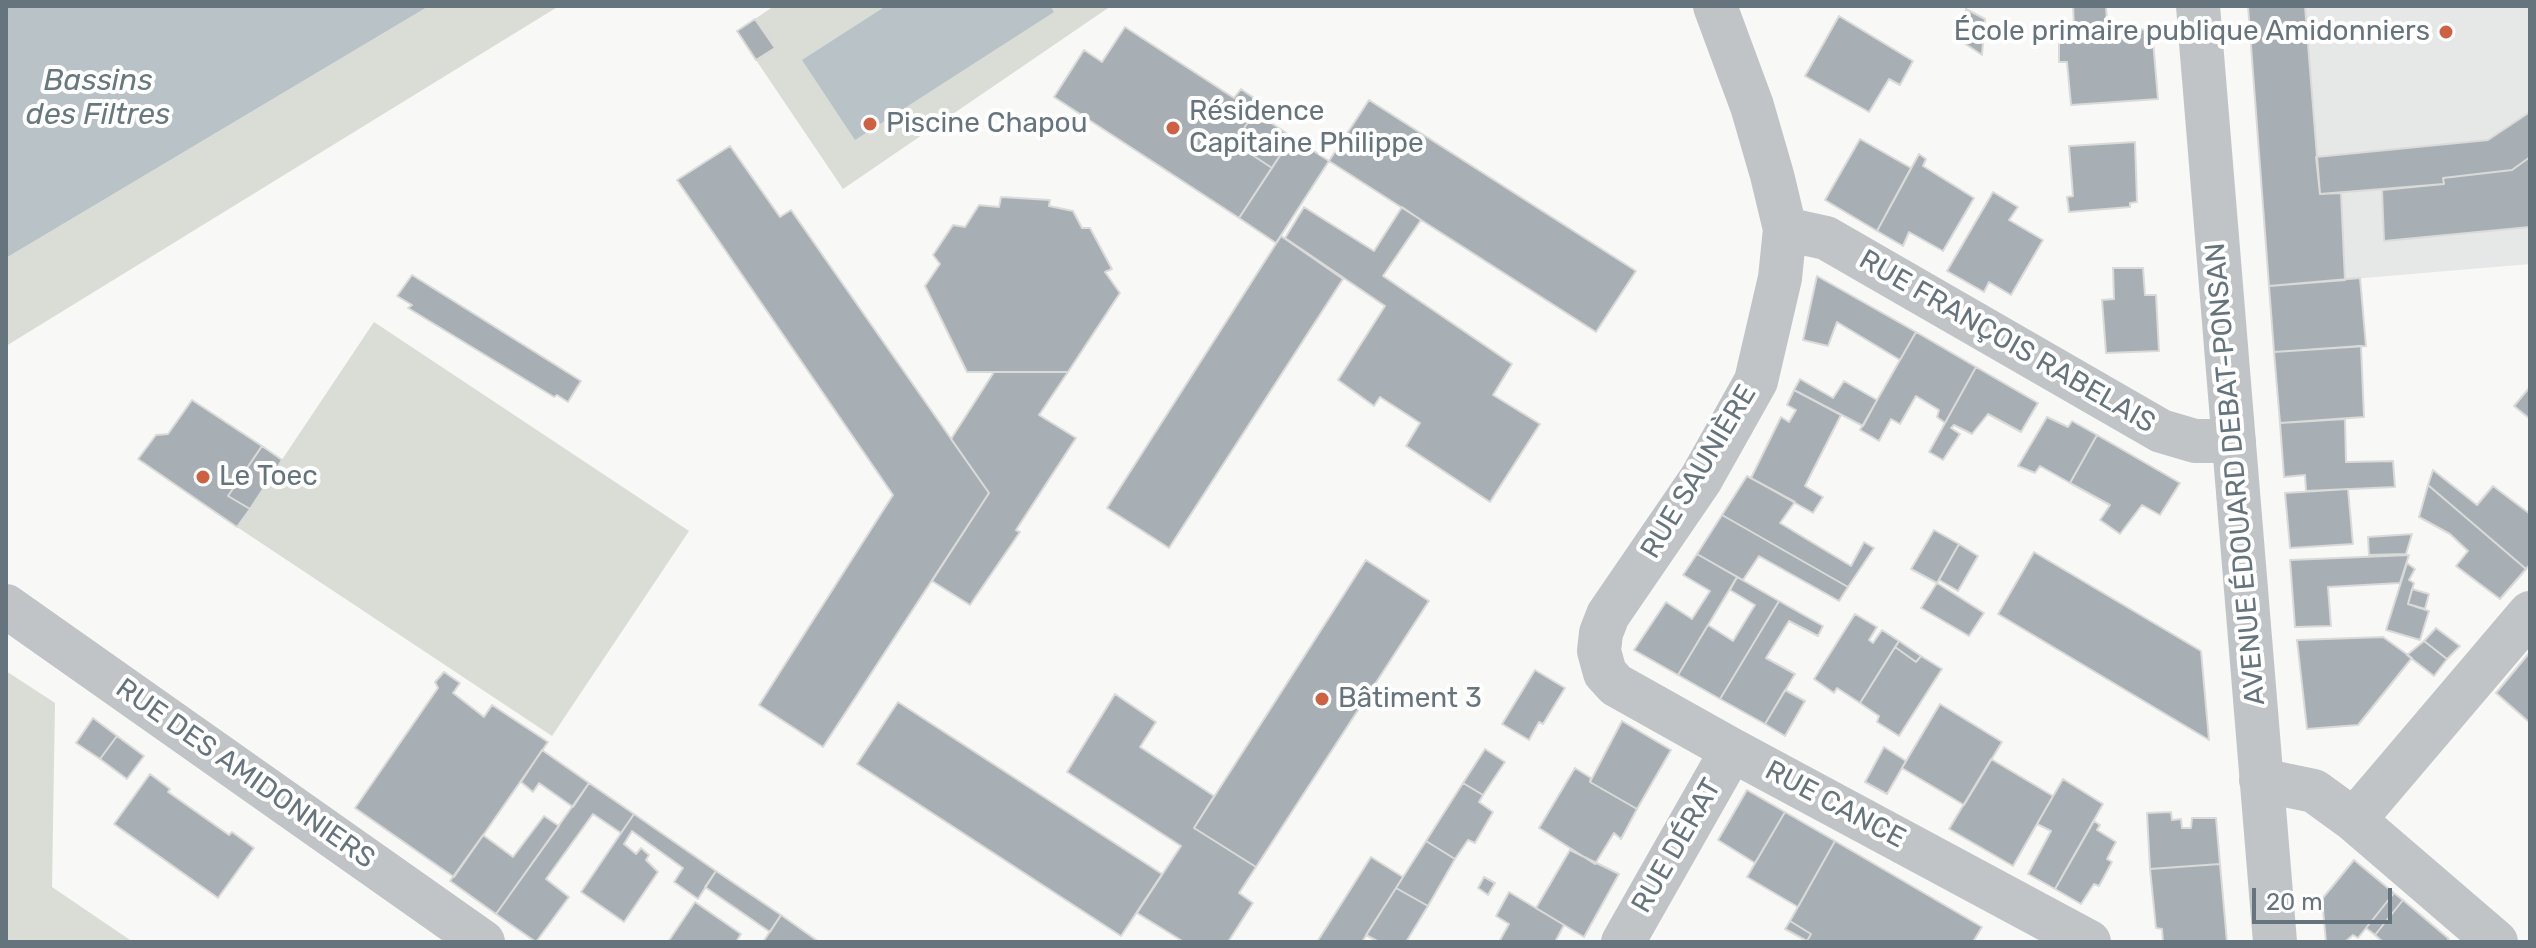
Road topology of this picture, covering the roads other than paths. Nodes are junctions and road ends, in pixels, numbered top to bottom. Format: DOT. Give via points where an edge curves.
graph roads {
  1 [pos="1715,6"];
  2 [pos="2198,6"];
  3 [pos="1785,229"];
  4 [pos="2234,441"];
  5 [pos="6,606"];
  6 [pos="2530,613"];
  7 [pos="1599,651"];
  8 [pos="1732,750"];
  9 [pos="2261,780"];
  10 [pos="2354,820"];
  11 [pos="483,942"];
  12 [pos="1623,942"];
  13 [pos="2089,942"];
  14 [pos="2275,942"];
  15 [pos="2496,942"];
  1 -- 3 [label="street, RUE SAUNIÈRE" via="1752,106"];
  2 -- 4 [label="street, AVENUE ÉDOUARD DEBAT-PONSAN"];
  3 -- 4 [label="street, RUE FRANÇOIS RABELAIS" via="1826,238 2161,431 2195,441"];
  3 -- 7 [label="street, RUE SAUNIÈRE" via="1780,278 1756,381 1701,479 1608,615"];
  4 -- 9 [label="street, AVENUE ÉDOUARD DEBAT-PONSAN"];
  5 -- 11 [label="street, RUE DES AMIDONNIERS"];
  6 -- 10 [label="street"];
  7 -- 8 [label="street, RUE CANCE" via="1605,673 1616,685"];
  8 -- 12 [label="street, RUE DÉRAT"];
  8 -- 13 [label="street, RUE CANCE"];
  9 -- 10 [label="street" via="2314,791"];
  9 -- 14 [label="street, AVENUE ÉDOUARD DEBAT-PONSAN"];
  10 -- 15 [label="street"];
}
